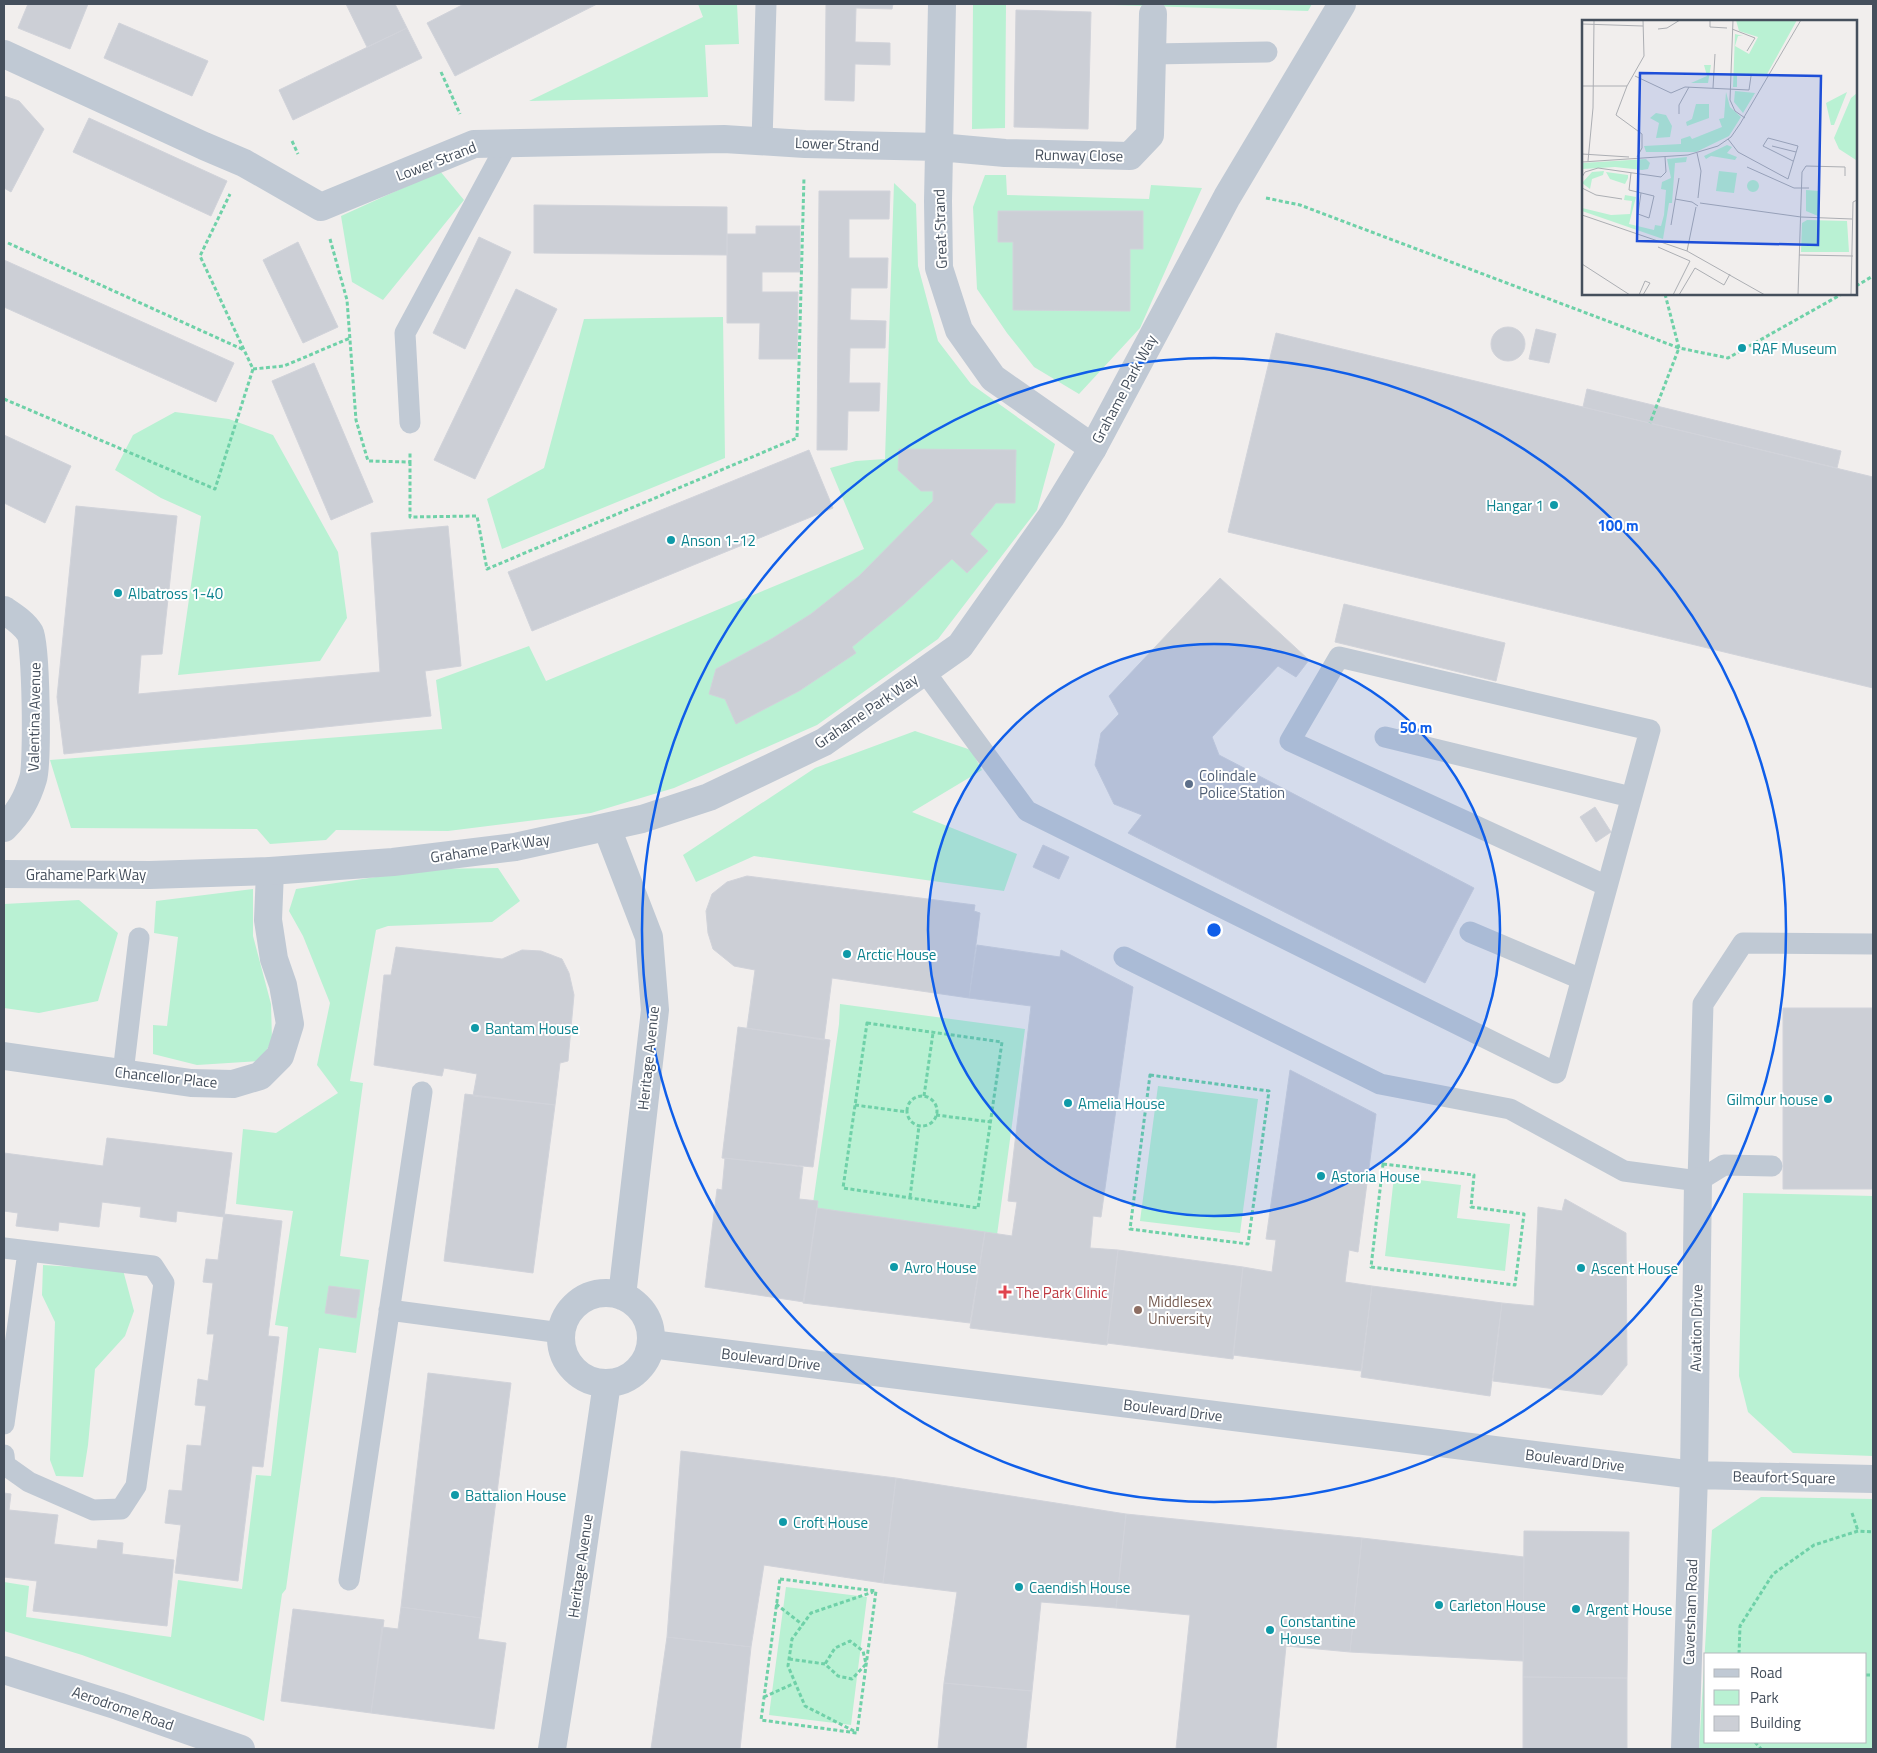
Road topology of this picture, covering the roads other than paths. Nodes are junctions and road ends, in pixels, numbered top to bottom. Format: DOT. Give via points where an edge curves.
graph roads {
  1 [pos="766,4"];
  2 [pos="942,4"];
  3 [pos="1342,4"];
  4 [pos="1153,14"];
  5 [pos="1267,52"];
  6 [pos="4,54"];
  7 [pos="1152,54"];
  8 [pos="762,141"];
  9 [pos="507,144"];
  10 [pos="939,147"];
  11 [pos="410,423"];
  12 [pos="1094,448"];
  13 [pos="4,610"];
  14 [pos="925,672"];
  15 [pos="1385,736"];
  16 [pos="1631,797"];
  17 [pos="4,828"];
  18 [pos="607,828"];
  19 [pos="270,870"];
  20 [pos="4,874"];
  21 [pos="1607,886"];
  22 [pos="1470,932"];
  23 [pos="139,938"];
  24 [pos="1873,944"];
  25 [pos="1124,957"];
  26 [pos="1582,979"];
  27 [pos="4,1056"];
  28 [pos="123,1073"];
  29 [pos="422,1092"];
  30 [pos="1772,1166"];
  31 [pos="1698,1181"];
  32 [pos="4,1248"];
  33 [pos="28,1252"];
  34 [pos="622,1296"];
  35 [pos="389,1310"];
  36 [pos="561,1332"];
  37 [pos="651,1344"];
  38 [pos="607,1383"];
  39 [pos="4,1424"];
  40 [pos="4,1455"];
  41 [pos="1694,1475"];
  42 [pos="1873,1479"];
  43 [pos="349,1580"];
  44 [pos="4,1670"];
  45 [pos="241,1749"];
  46 [pos="552,1749"];
  47 [pos="1685,1749"];
  1 -- 8 [label="lane"];
  2 -- 10 [label="street, Great Strand"];
  3 -- 12 [label="street, Grahame Park Way" via="1232,190"];
  4 -- 7 [label="street, Runway Close"];
  5 -- 7 [label="lane"];
  6 -- 9 [label="street, Lower Strand" via="244,163 321,207 474,144"];
  7 -- 10 [label="street, Runway Close" via="1150,136 1130,156 1005,153"];
  8 -- 9 [label="street, Lower Strand"];
  8 -- 10 [label="street, Lower Strand"];
  9 -- 11 [label="lane" via="406,333"];
  10 -- 12 [label="street, Great Strand" via="939,268 959,330 993,378"];
  12 -- 14 [label="street, Grahame Park Way" via="1052,517 960,646"];
  13 -- 17 [label="street, Valentina Avenue" via="30,633 34,650 34,777 22,807"];
  14 -- 18 [label="street, Grahame Park Way" via="824,742 709,797"];
  14 -- 26 [label="lane" via="1027,811 1556,1073"];
  15 -- 16 [label="lane"];
  16 -- 21 [label="lane"];
  16 -- 21 [label="lane" via="1650,730 1339,657 1290,741"];
  18 -- 19 [label="street, Grahame Park Way" via="459,854"];
  18 -- 34 [label="street, Heritage Avenue" via="649,937 655,1010"];
  19 -- 20 [label="street, Grahame Park Way"];
  19 -- 28 [label="street, Chancellor Place" via="268,920 290,1024 280,1056 260,1076 233,1084"];
  21 -- 26 [label="lane"];
  22 -- 26 [label="lane"];
  23 -- 28 [label="lane"];
  24 -- 31 [label="lane" via="1743,944 1703,1004"];
  25 -- 31 [label="lane" via="1380,1084 1510,1109 1624,1172"];
  27 -- 28 [label="street, Chancellor Place"];
  29 -- 35 [label="lane"];
  30 -- 31 [label="lane" via="1724,1165"];
  31 -- 41 [label="street, Aviation Drive"];
  32 -- 33 [label="lane"];
  33 -- 39 [label="lane"];
  33 -- 40 [label="lane" via="153,1266 164,1283 136,1486 121,1509 93,1510 29,1482 5,1465"];
  34 -- 36 [label="street" via="593,1294 578,1302 568,1314"];
  34 -- 37 [label="street" via="645,1314"];
  35 -- 36 [label="lane"];
  35 -- 43 [label="lane"];
  36 -- 38 [label="street" via="562,1348 568,1363 577,1373 590,1380"];
  37 -- 38 [label="street" via="638,1371 624,1380"];
  37 -- 41 [label="street, Boulevard Drive"];
  38 -- 46 [label="street, Heritage Avenue"];
  41 -- 42 [label="street, Beaufort Square"];
  41 -- 47 [label="street, Caversham Road"];
  44 -- 45 [label="street, Aerodrome Road"];
}
